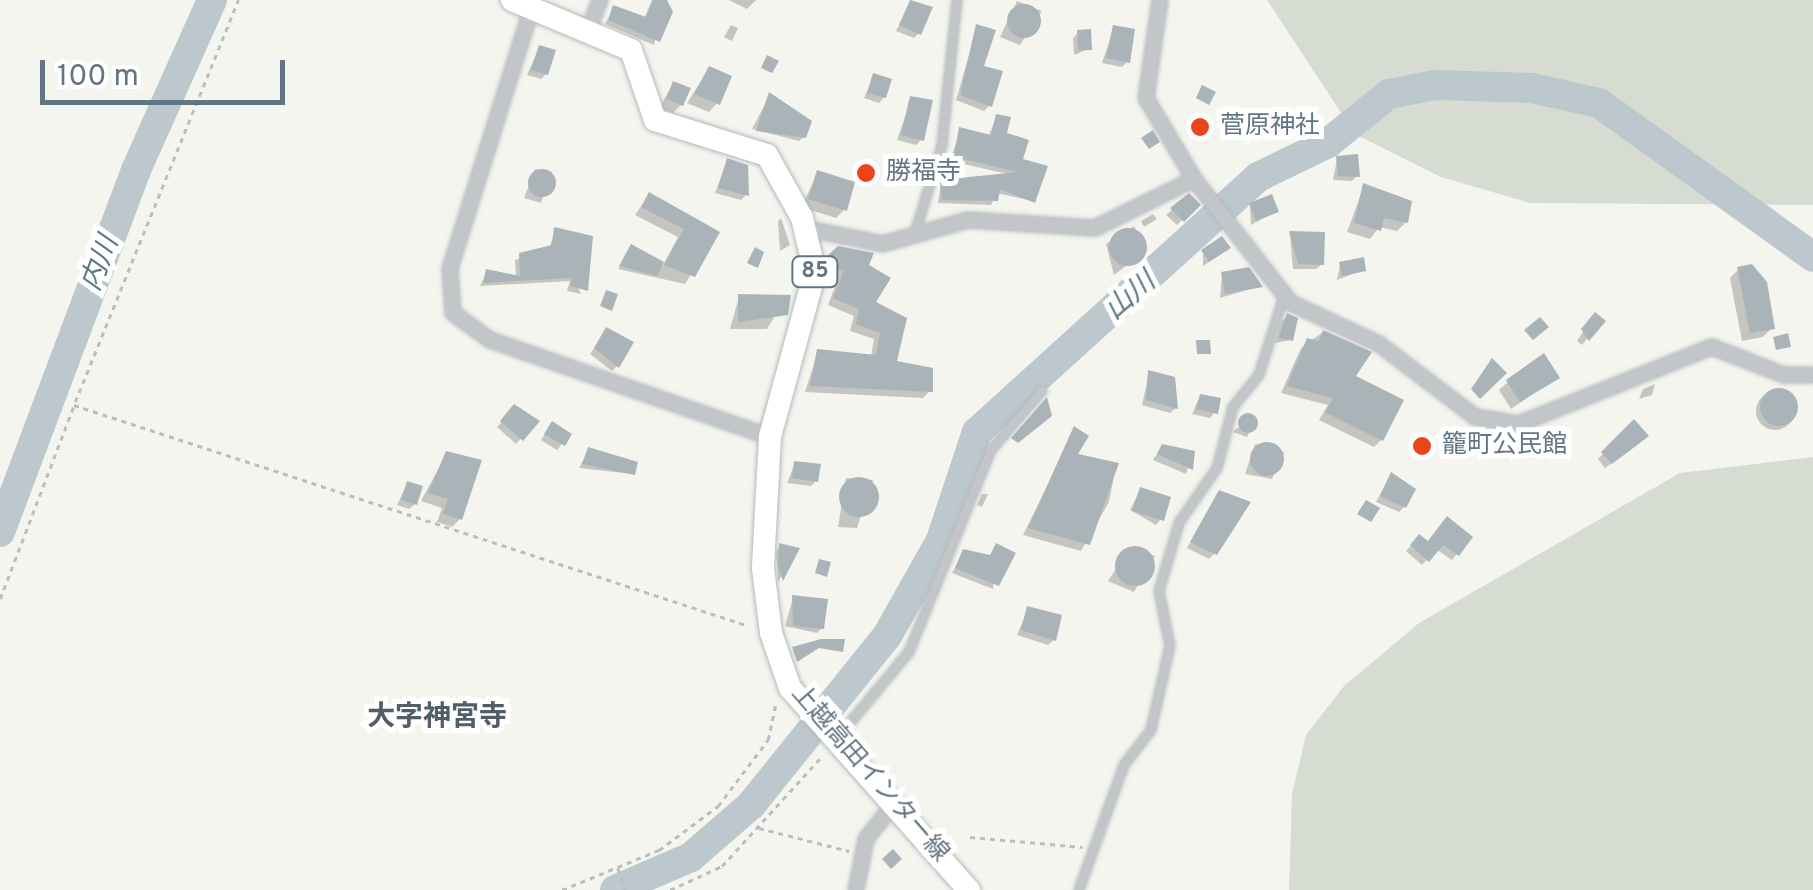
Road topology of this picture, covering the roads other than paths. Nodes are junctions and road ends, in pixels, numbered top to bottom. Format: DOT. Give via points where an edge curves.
graph roads {
  1 [pos="600,0"];
  2 [pos="958,0"];
  3 [pos="1160,0"];
  4 [pos="522,3"];
  5 [pos="590,26"];
  6 [pos="1194,179"];
  7 [pos="808,229"];
  8 [pos="915,234"];
  9 [pos="1284,296"];
  10 [pos="1813,375"];
  11 [pos="1042,391"];
  12 [pos="770,437"];
  13 [pos="833,736"];
  14 [pos="893,804"];
  15 [pos="966,889"];
  16 [pos="856,890"];
  17 [pos="1079,890"];
  1 -- 5 [label="street"];
  2 -- 8 [label="lane" via="942,145"];
  3 -- 6 [label="street" via="1146,98"];
  4 -- 5 [label="main road, 上越高田インター線 / 85"];
  4 -- 12 [label="street" via="450,268 453,313 490,340"];
  5 -- 7 [label="main road, 上越高田インター線 / 85" via="639,61 656,120 767,155"];
  6 -- 8 [label="street" via="1095,228 988,219"];
  6 -- 9 [label="street"];
  7 -- 8 [label="street" via="882,244"];
  7 -- 12 [label="main road, 上越高田インター線 / 85" via="812,292"];
  9 -- 10 [label="street" via="1379,344 1475,416 1504,425 1698,349 1728,348 1784,375"];
  9 -- 17 [label="lane" via="1260,375 1233,407 1217,468 1179,523 1159,591 1170,646 1151,730 1124,765"];
  11 -- 13 [label="lane" via="991,450 908,652"];
  12 -- 13 [label="main road, 上越高田インター線 / 85" via="763,568 770,633 806,706"];
  13 -- 14 [label="main road, 上越高田インター線 / 85"];
  14 -- 15 [label="main road, 上越高田インター線 / 85"];
  14 -- 16 [label="street" via="864,855"];
}
